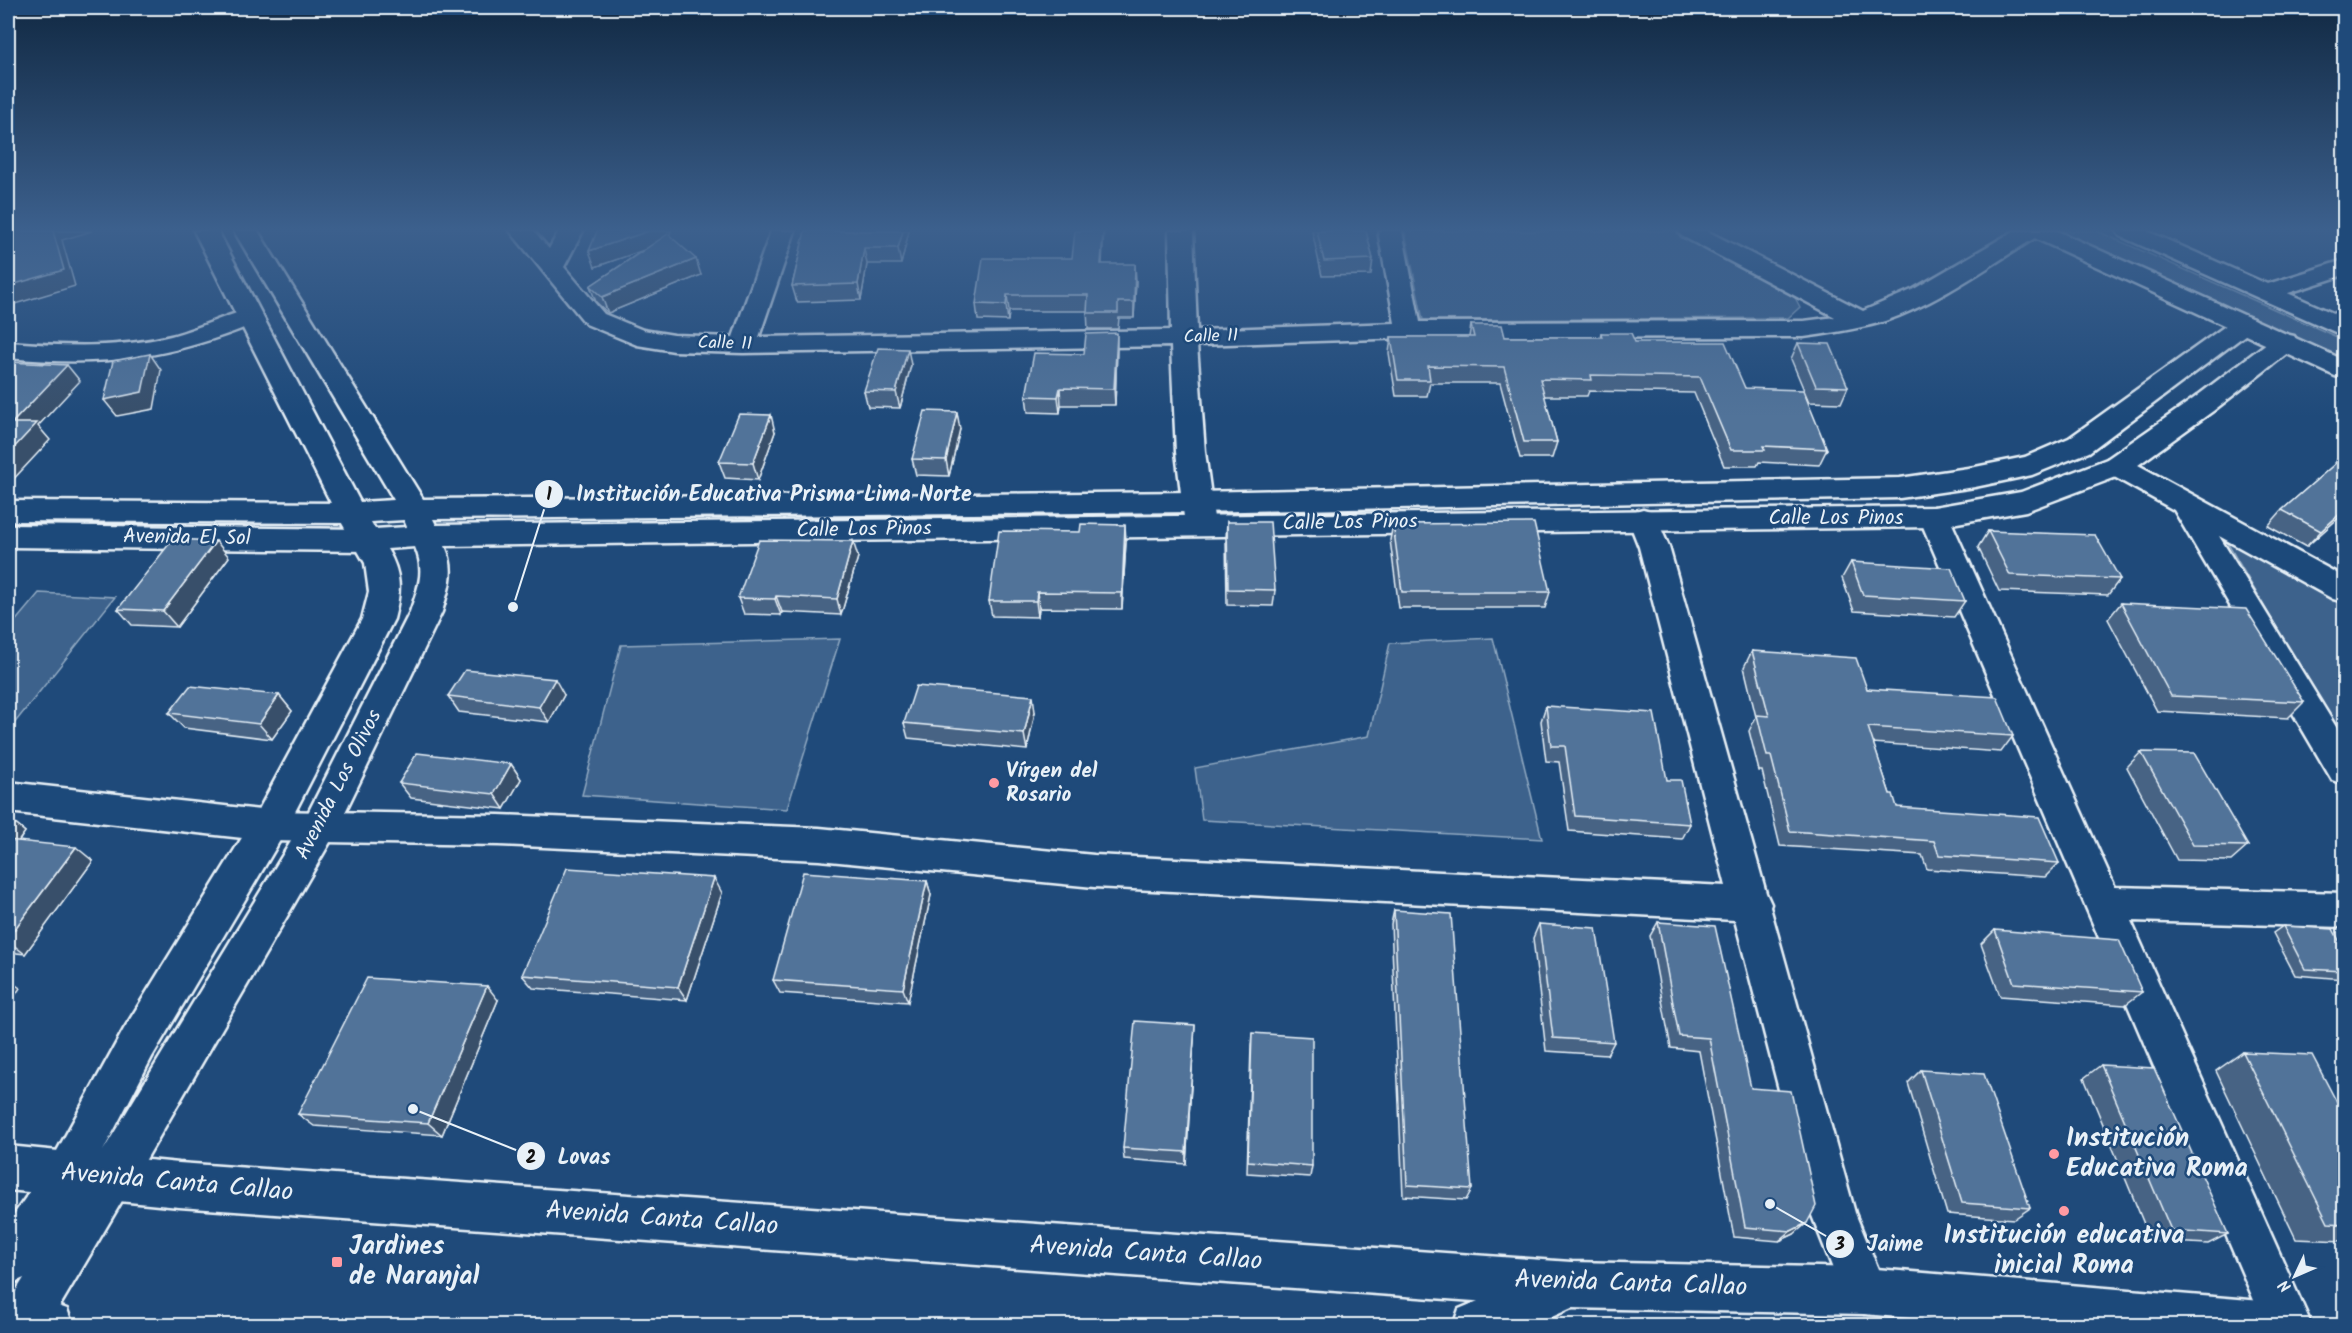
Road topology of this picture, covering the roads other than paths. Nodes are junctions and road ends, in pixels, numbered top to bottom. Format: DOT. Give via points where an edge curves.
graph roads {
  1 [pos="238,293"];
  2 [pos="283,293"];
  3 [pos="572,293"];
  4 [pos="761,293"];
  5 [pos="1183,293"];
  6 [pos="1402,293"];
  7 [pos="1809,293"];
  8 [pos="1926,293"];
  9 [pos="2176,293"];
  10 [pos="2270,293"];
  11 [pos="250,317"];
  12 [pos="1858,319"];
  13 [pos="2244,324"];
  14 [pos="2344,327"];
  15 [pos="1409,330"];
  16 [pos="1184,338"];
  17 [pos="2285,342"];
  18 [pos="743,345"];
  19 [pos="8,351"];
  20 [pos="2344,370"];
  21 [pos="2117,466"];
  22 [pos="2185,504"];
  23 [pos="8,511"];
  24 [pos="1198,514"];
  25 [pos="1934,517"];
  26 [pos="1643,519"];
  27 [pos="420,522"];
  28 [pos="359,527"];
  29 [pos="8,536"];
  30 [pos="2344,591"];
  31 [pos="2344,770"];
  32 [pos="8,797"];
  33 [pos="269,826"];
  34 [pos="320,826"];
  35 [pos="2104,903"];
  36 [pos="1752,904"];
  37 [pos="2344,910"];
  38 [pos="8,1168"];
  39 [pos="67,1175"];
  40 [pos="111,1179"];
  41 [pos="8,1262"];
  42 [pos="1571,1285"];
  43 [pos="1864,1291"];
  44 [pos="25,1324"];
  45 [pos="1476,1326"];
  46 [pos="2288,1326"];
  1 -- 11 [label="main road, Avenida Los Olivos"];
  2 -- 27 [label="main road, Avenida Los Olivos"];
  3 -- 18 [label="main road, Calle 11" via="595,319 637,337 674,343"];
  4 -- 18 [label="main road"];
  5 -- 16 [label="main road"];
  6 -- 15 [label="main road"];
  7 -- 12 [label="main road"];
  8 -- 12 [label="main road, Calle 11"];
  9 -- 13 [label="main road"];
  10 -- 14 [label="main road"];
  11 -- 19 [label="main road" via="171,344 119,352 76,355"];
  11 -- 28 [label="main road, Avenida Los Olivos"];
  12 -- 15 [label="main road, Calle 11" via="1804,329"];
  13 -- 17 [label="main road"];
  13 -- 24 [label="main road, Calle Los Pinos" via="2079,445 2032,465 1975,477 1900,488"];
  15 -- 16 [label="main road, Calle 11"];
  16 -- 18 [label="main road, Calle 11"];
  16 -- 24 [label="main road"];
  17 -- 20 [label="main road"];
  17 -- 21 [label="main road, Calle Los Pinos"];
  21 -- 22 [label="main road"];
  21 -- 25 [label="main road, Calle Los Pinos" via="2026,501"];
  22 -- 30 [label="main road"];
  22 -- 31 [label="main road"];
  23 -- 28 [label="main road, Avenida El Sol"];
  24 -- 26 [label="main road, Calle Los Pinos"];
  24 -- 27 [label="main road, Calle Los Pinos"];
  25 -- 26 [label="main road, Calle Los Pinos"];
  25 -- 35 [label="main road"];
  26 -- 36 [label="main road"];
  27 -- 28 [label="main road, Calle Los Pinos"];
  27 -- 34 [label="main road, Avenida Los Olivos" via="436,562 435,585 426,612"];
  28 -- 29 [label="main road, Avenida El Sol"];
  28 -- 33 [label="main road, Avenida Los Olivos" via="380,563 385,592 378,619"];
  32 -- 33 [label="main road"];
  33 -- 34 [label="main road"];
  33 -- 39 [label="main road, Avenida Los Olivos" via="138,1043"];
  34 -- 36 [label="main road" via="819,844 1094,871"];
  34 -- 40 [label="main road, Avenida Los Olivos"];
  35 -- 37 [label="main road"];
  35 -- 46 [label="main road"];
  36 -- 43 [label="main road" via="1833,1213"];
  38 -- 39 [label="main road, Avenida Canta Callao"];
  39 -- 40 [label="main road, Avenida Canta Callao"];
  39 -- 41 [label="main road, Avenida Los Olivos"];
  40 -- 42 [label="main road, Avenida Canta Callao"];
  40 -- 44 [label="main road, Avenida Los Olivos"];
  42 -- 43 [label="main road, Avenida Canta Callao"];
  42 -- 45 [label="main road"];
  43 -- 46 [label="main road, Avenida Canta Callao"];
}
